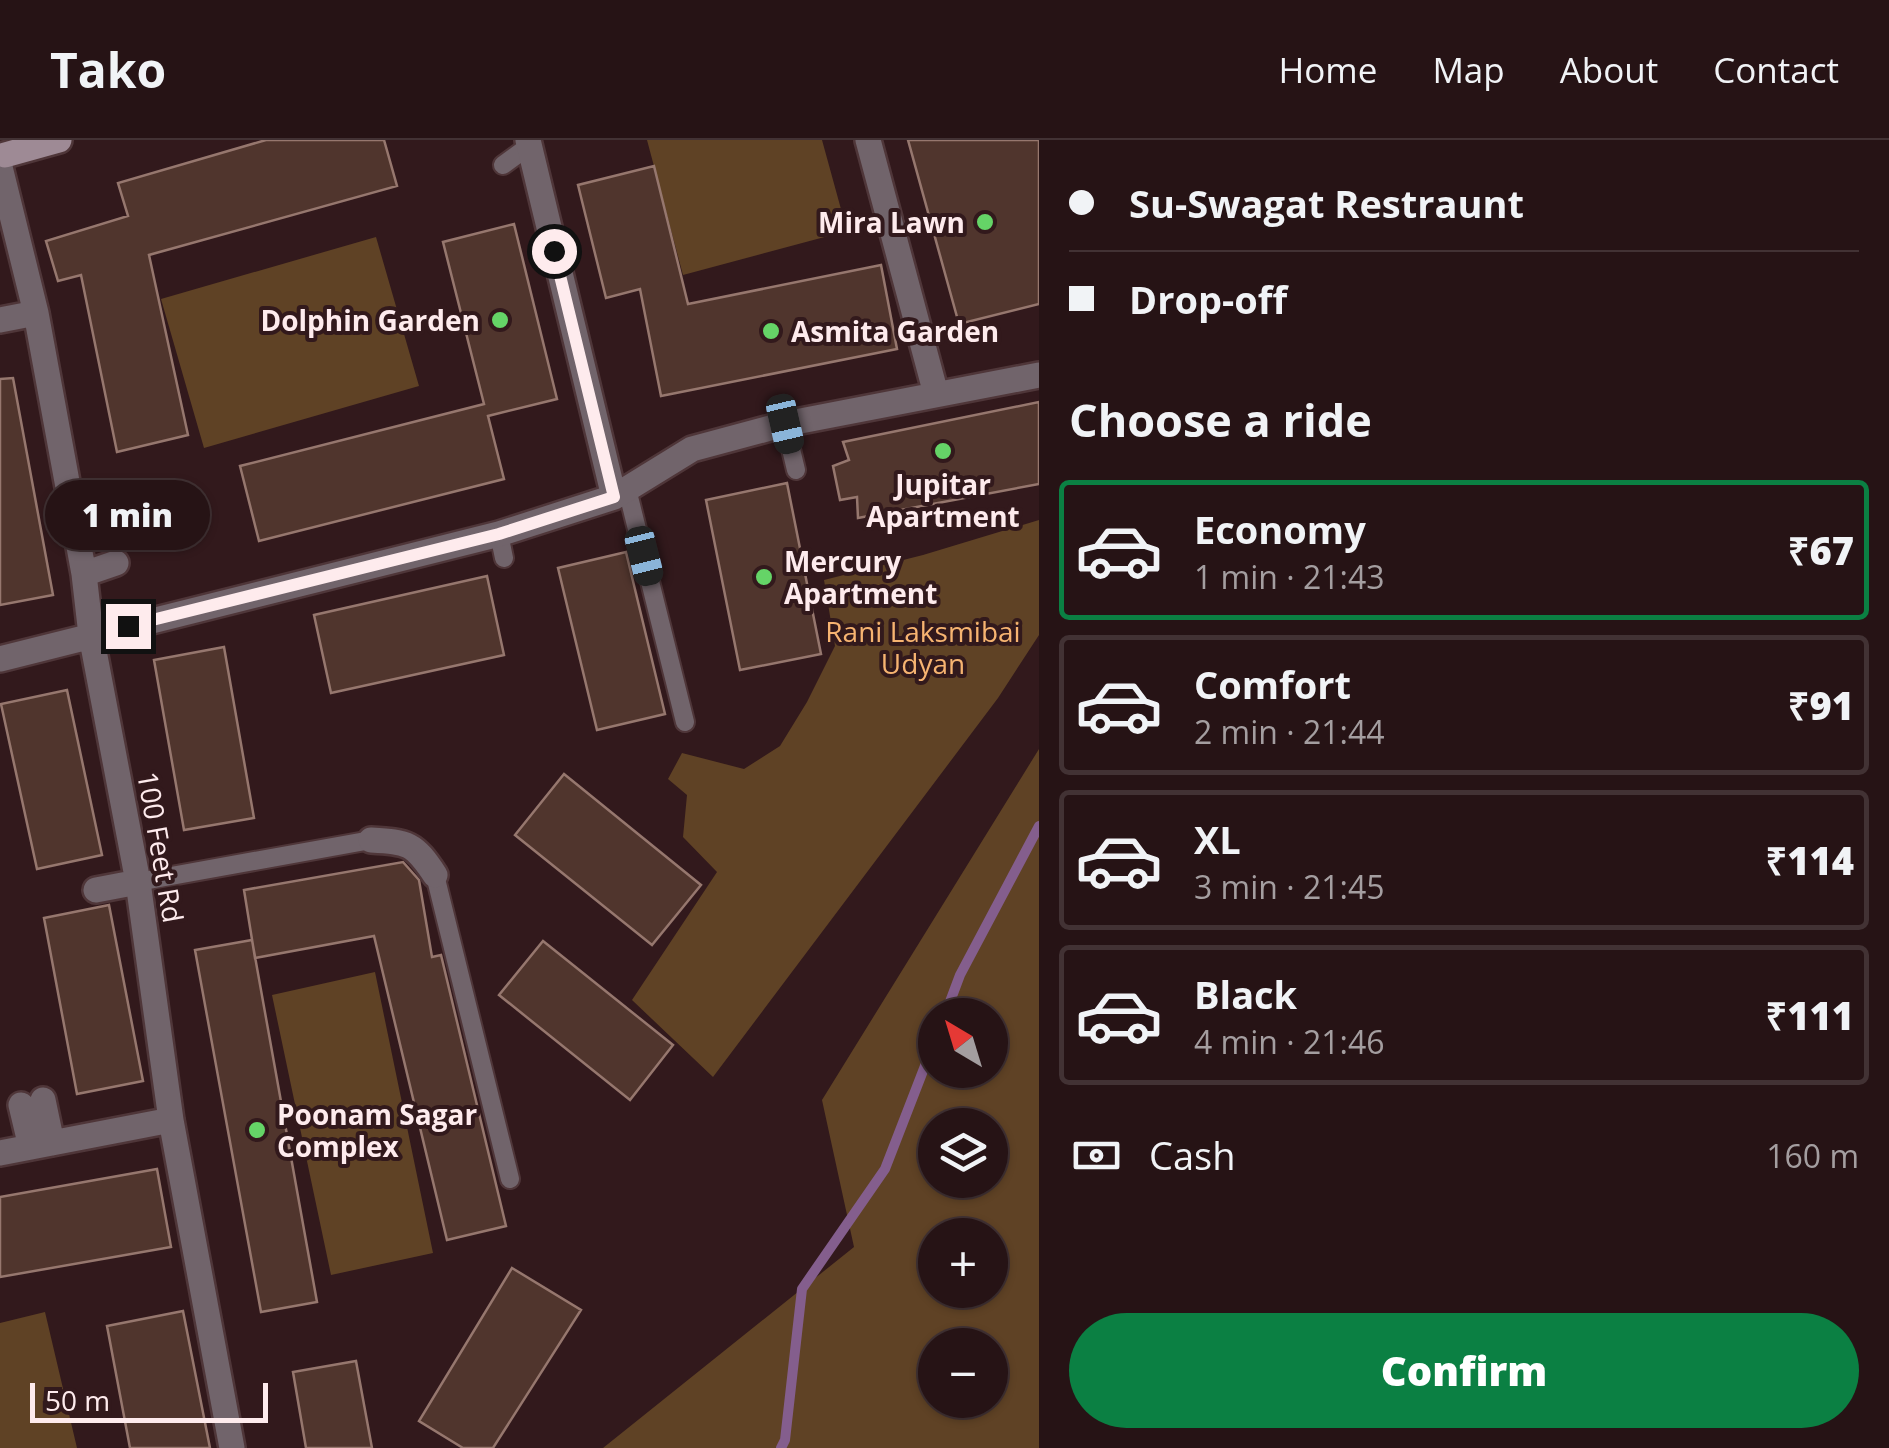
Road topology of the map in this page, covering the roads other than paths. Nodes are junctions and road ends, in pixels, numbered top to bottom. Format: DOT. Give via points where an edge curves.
graph roads {
  1 [pos="59,140"];
  2 [pos="868,140"];
  3 [pos="528,143"];
  4 [pos="3,156"];
  5 [pos="504,165"];
  6 [pos="36,313"];
  7 [pos="0,320"];
  8 [pos="1039,375"];
  9 [pos="936,394"];
  10 [pos="785,424"];
  11 [pos="796,470"];
  12 [pos="620,493"];
  13 [pos="116,563"];
  14 [pos="84,574"];
  15 [pos="91,635"];
  16 [pos="0,659"];
  17 [pos="685,722"];
  18 [pos="371,840"];
  19 [pos="434,875"];
  20 [pos="138,882"];
  21 [pos="96,890"];
  22 [pos="32,1103"];
  23 [pos="171,1120"];
  24 [pos="42,1145"];
  25 [pos="0,1154"];
  26 [pos="510,1179"];
  27 [pos="232,1448"];
  1 -- 4 [label="main road"];
  2 -- 9 [label="street"];
  3 -- 5 [label="lane"];
  3 -- 12 [label="street"];
  4 -- 6 [label="street, 100 Feet Rd"];
  6 -- 7 [label="street"];
  6 -- 14 [label="street, 100 Feet Rd"];
  8 -- 9 [label="street"];
  9 -- 10 [label="street"];
  10 -- 11 [label="lane"];
  10 -- 12 [label="street" via="692,449"];
  12 -- 15 [label="street" via="501,546"];
  12 -- 17 [label="lane"];
  13 -- 14 [label="street"];
  14 -- 15 [label="street, 100 Feet Rd"];
  15 -- 16 [label="street"];
  15 -- 20 [label="street, 100 Feet Rd"];
  18 -- 19 [label="street" via="406,842"];
  18 -- 20 [label="lane"];
  19 -- 26 [label="lane"];
  20 -- 21 [label="street"];
  20 -- 23 [label="street, 100 Feet Rd"];
  22 -- 24 [label="street"];
  23 -- 24 [label="street"];
  23 -- 27 [label="street, 100 Feet Rd"];
  24 -- 25 [label="street"];
}
